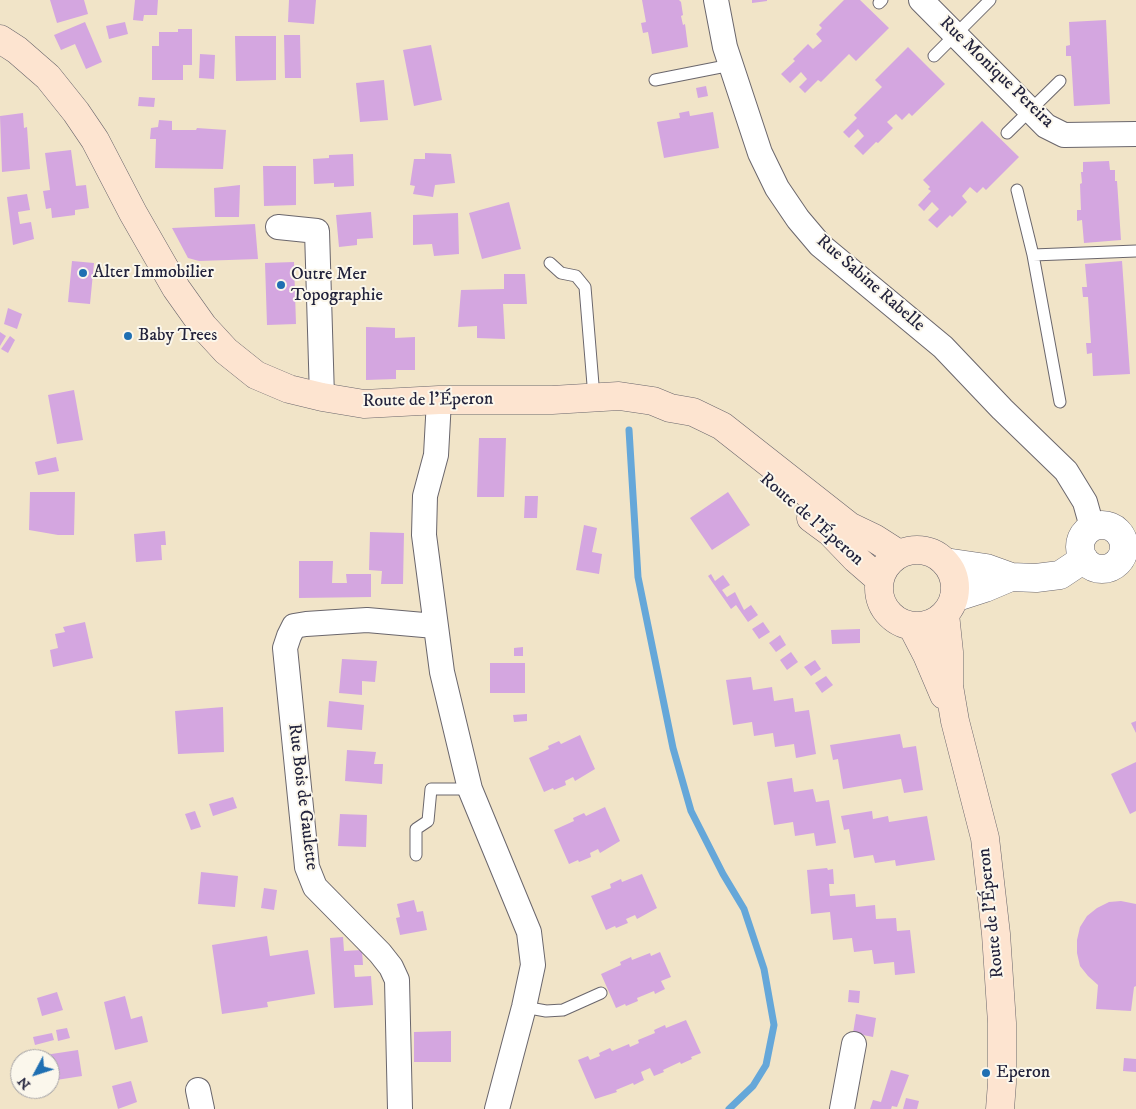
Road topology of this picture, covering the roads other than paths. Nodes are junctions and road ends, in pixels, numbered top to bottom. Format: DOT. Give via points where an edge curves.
graph roads {
  1 [pos="716,0"];
  2 [pos="922,0"];
  3 [pos="990,0"];
  4 [pos="956,34"];
  5 [pos="0,40"];
  6 [pos="934,56"];
  7 [pos="731,65"];
  8 [pos="655,80"];
  9 [pos="1060,82"];
  10 [pos="1030,111"];
  11 [pos="1007,133"];
  12 [pos="1136,134"];
  13 [pos="1018,190"];
  14 [pos="278,227"];
  15 [pos="1136,252"];
  16 [pos="1033,255"];
  17 [pos="550,263"];
  18 [pos="322,397"];
  19 [pos="594,397"];
  20 [pos="440,400"];
  21 [pos="1060,402"];
  22 [pos="670,408"];
  23 [pos="1092,526"];
  24 [pos="1130,538"];
  25 [pos="899,554"];
  26 [pos="1084,558"];
  27 [pos="944,562"];
  28 [pos="1011,577"];
  29 [pos="880,579"];
  30 [pos="949,606"];
  31 [pos="435,626"];
  32 [pos="912,626"];
  33 [pos="955,721"];
  34 [pos="470,789"];
  35 [pos="416,855"];
  36 [pos="601,993"];
  37 [pos="524,1007"];
  38 [pos="854,1044"];
  39 [pos="400,1109"];
  40 [pos="497,1109"];
  41 [pos="842,1109"];
  42 [pos="1000,1109"];
  1 -- 7 [label="street, Rue Sabine Rabelle"];
  2 -- 4 [label="street, Rue Monique Pereira"];
  3 -- 4 [label="lane"];
  4 -- 6 [label="lane"];
  4 -- 10 [label="street, Rue Monique Pereira"];
  5 -- 18 [label="main road, Route de l'Éperon" via="48,77 76,112 95,140 176,288 203,326 226,351 256,375 289,389"];
  7 -- 8 [label="lane"];
  7 -- 23 [label="street, Rue Sabine Rabelle" via="760,154 798,219 820,245 943,347 1066,471 1085,502"];
  9 -- 10 [label="lane"];
  10 -- 11 [label="lane"];
  10 -- 12 [label="street, Rue Monique Pereira" via="1046,126 1064,135"];
  13 -- 16 [label="lane"];
  14 -- 18 [label="street" via="317,231"];
  15 -- 16 [label="lane"];
  16 -- 21 [label="lane"];
  17 -- 19 [label="lane" via="561,273 576,276 585,287"];
  18 -- 20 [label="main road, Route de l'Éperon" via="364,404"];
  19 -- 20 [label="main road, Route de l'Éperon"];
  19 -- 22 [label="main road, Route de l'Éperon" via="619,396 652,401"];
  20 -- 31 [label="street" via="436,455 425,496 424,535"];
  22 -- 25 [label="main road, Route de l'Éperon" via="693,412 722,426 849,526"];
  22 -- 29 [label="main road, Route de l'Éperon" via="830,532"];
  23 -- 24 [label="street" via="1105,524"];
  23 -- 26 [label="street" via="1080,541"];
  24 -- 26 [label="street" via="1123,556 1111,567 1096,568"];
  25 -- 27 [label="main road" via="920,550 931,552"];
  25 -- 29 [label="main road" via="889,562"];
  26 -- 28 [label="street" via="1060,575"];
  27 -- 28 [label="street" via="986,568"];
  27 -- 30 [label="main road" via="953,575 955,588"];
  28 -- 30 [label="street"];
  29 -- 32 [label="main road" via="879,595 886,610 897,620"];
  30 -- 32 [label="main road" via="930,624"];
  30 -- 33 [label="main road, Route de l'Éperon" via="949,686"];
  31 -- 34 [label="street" via="442,672"];
  31 -- 39 [label="street, Rue Bois de Gaulette" via="367,620 306,624 294,626 285,648 307,867 315,887 380,953 397,980"];
  32 -- 33 [label="main road, Route de l'Éperon"];
  33 -- 42 [label="main road, Route de l'Éperon" via="984,838 996,934 1002,1023"];
  34 -- 35 [label="lane" via="431,789 428,821 416,829"];
  34 -- 37 [label="street" via="529,932 533,965"];
  36 -- 37 [label="lane" via="563,1010"];
  37 -- 40 [label="street"];
  38 -- 41 [label="street"];
}
